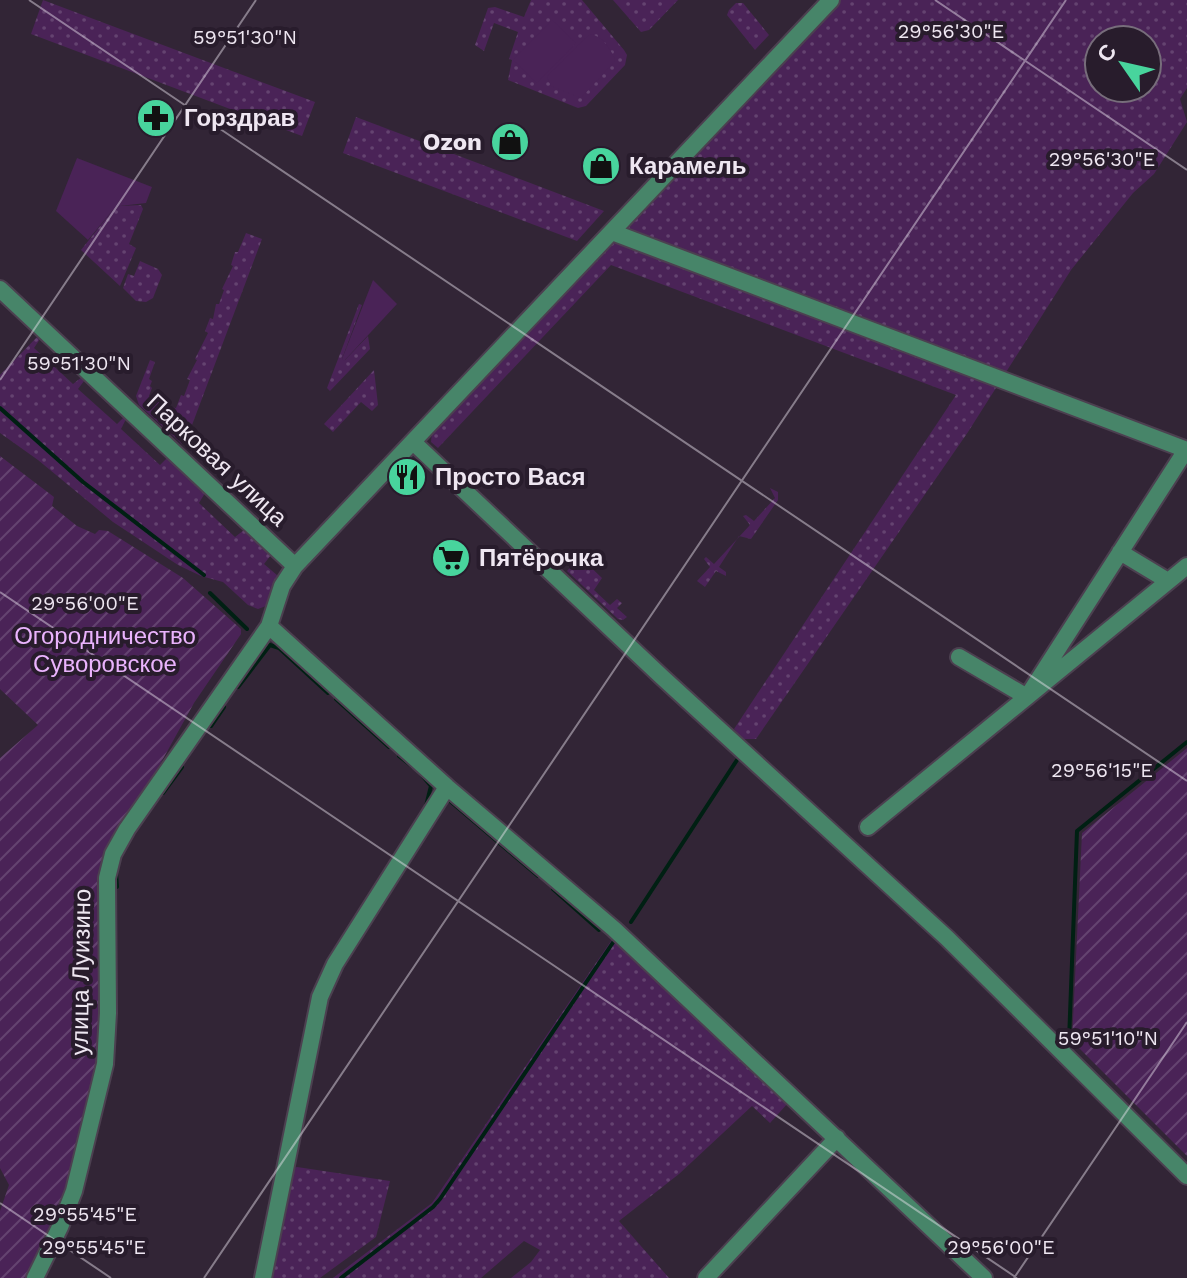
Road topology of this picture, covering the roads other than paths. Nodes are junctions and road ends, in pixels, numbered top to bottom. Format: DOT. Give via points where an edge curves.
graph roads {
  1 [pos="831,0"];
  2 [pos="612,232"];
  3 [pos="0,289"];
  4 [pos="413,442"];
  5 [pos="1187,450"];
  6 [pos="1120,552"];
  7 [pos="295,566"];
  8 [pos="1187,566"];
  9 [pos="1168,581"];
  10 [pos="269,626"];
  11 [pos="959,657"];
  12 [pos="1027,697"];
  13 [pos="447,787"];
  14 [pos="868,827"];
  15 [pos="837,1138"];
  16 [pos="1187,1176"];
  17 [pos="35,1278"];
  18 [pos="263,1278"];
  19 [pos="706,1278"];
  20 [pos="984,1278"];
  1 -- 2 [label="street, улица Луизино"];
  2 -- 4 [label="street, улица Луизино"];
  2 -- 5 [label="street"];
  3 -- 7 [label="street, Парковая улица"];
  4 -- 7 [label="street, улица Луизино"];
  4 -- 16 [label="street" via="947,938"];
  5 -- 6 [label="street"];
  6 -- 9 [label="street"];
  6 -- 12 [label="street"];
  7 -- 10 [label="street, улица Луизино"];
  8 -- 9 [label="street"];
  9 -- 12 [label="street"];
  10 -- 13 [label="street"];
  10 -- 17 [label="street, улица Луизино" via="113,854 107,878 105,1064 74,1191"];
  11 -- 12 [label="street"];
  12 -- 14 [label="street"];
  13 -- 15 [label="street" via="614,929"];
  13 -- 18 [label="street" via="335,964 320,997"];
  15 -- 19 [label="street"];
  15 -- 20 [label="street"];
}
